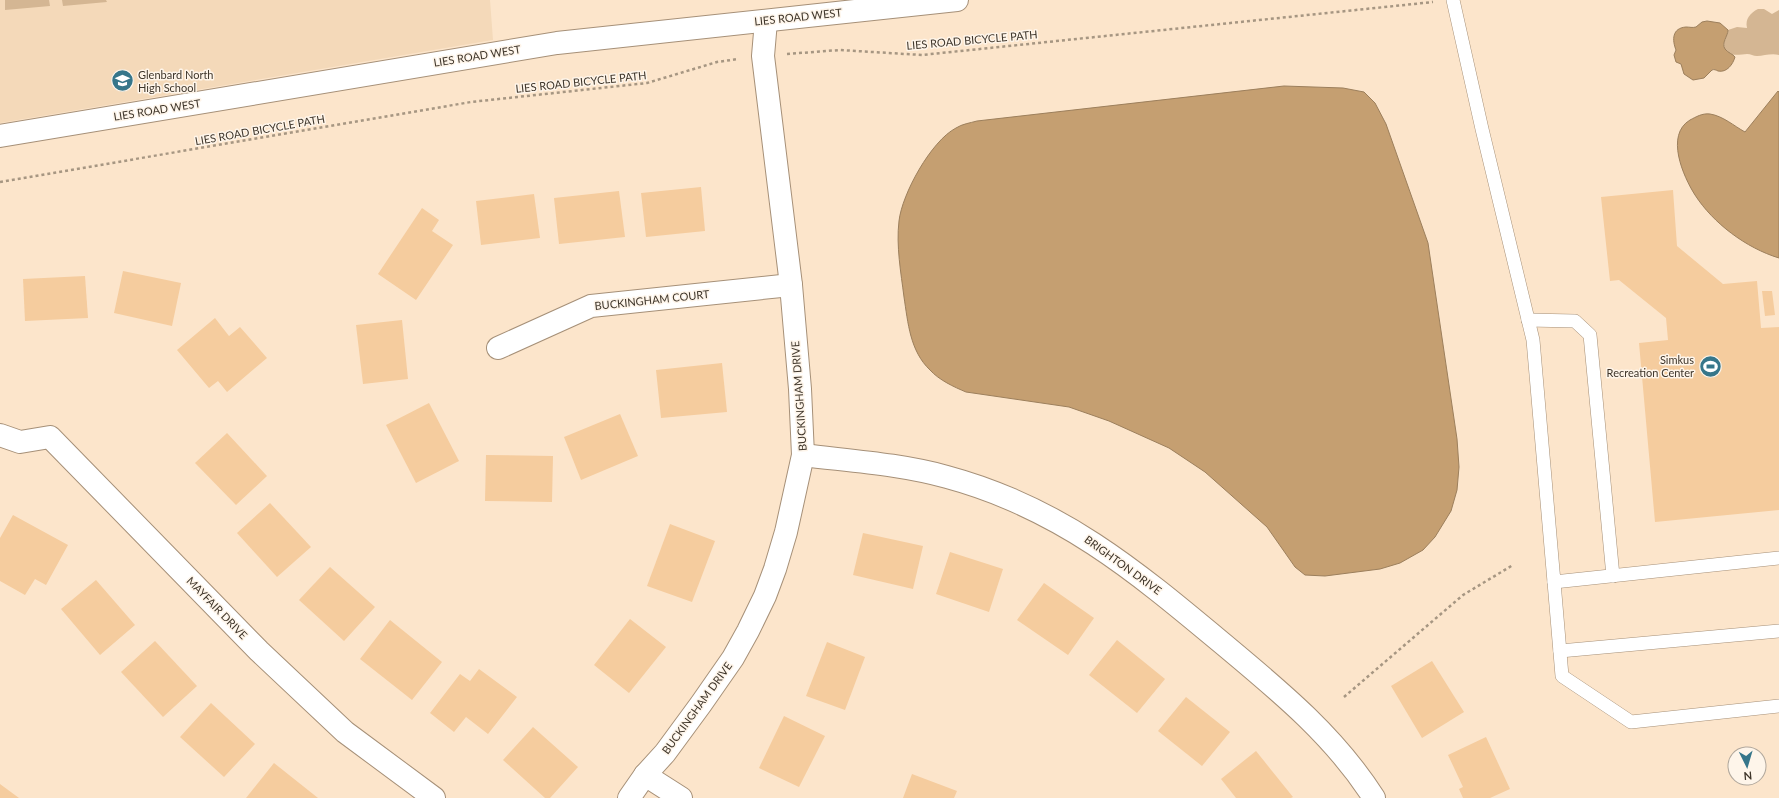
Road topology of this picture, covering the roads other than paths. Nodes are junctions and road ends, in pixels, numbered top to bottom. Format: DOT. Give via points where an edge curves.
graph roads {
  1 [pos="957,0"];
  2 [pos="1453,0"];
  3 [pos="766,21"];
  4 [pos="0,136"];
  5 [pos="791,285"];
  6 [pos="1528,320"];
  7 [pos="498,348"];
  8 [pos="0,436"];
  9 [pos="803,455"];
  10 [pos="1779,558"];
  11 [pos="1613,576"];
  12 [pos="1554,582"];
  13 [pos="1779,631"];
  14 [pos="1560,651"];
  15 [pos="1779,706"];
  16 [pos="645,774"];
  17 [pos="434,798"];
  18 [pos="628,798"];
  19 [pos="681,798"];
  20 [pos="1374,798"];
  1 -- 3 [label="street, LIES ROAD WEST"];
  2 -- 6 [label="lane"];
  3 -- 4 [label="street, LIES ROAD WEST" via="557,43"];
  3 -- 5 [label="street, BUCKINGHAM DRIVE" via="764,56"];
  5 -- 7 [label="street, BUCKINGHAM COURT" via="591,306"];
  5 -- 9 [label="street, BUCKINGHAM DRIVE"];
  6 -- 11 [label="lane" via="1575,321 1590,335"];
  6 -- 12 [label="lane" via="1533,340"];
  8 -- 17 [label="street, MAYFAIR DRIVE" via="20,442 50,437 276,667 345,732"];
  9 -- 16 [label="street, BUCKINGHAM DRIVE" via="786,532 775,568 748,631 733,658 666,753"];
  9 -- 20 [label="street, BRIGHTON DRIVE" via="894,466 946,477 994,492 1049,516 1084,537 1158,590 1288,697 1328,738"];
  10 -- 11 [label="lane"];
  11 -- 12 [label="lane"];
  12 -- 14 [label="lane"];
  13 -- 14 [label="lane"];
  14 -- 15 [label="lane" via="1562,676 1632,722"];
  16 -- 18 [label="street, BUCKINGHAM DRIVE"];
  16 -- 19 [label="street"];
}
